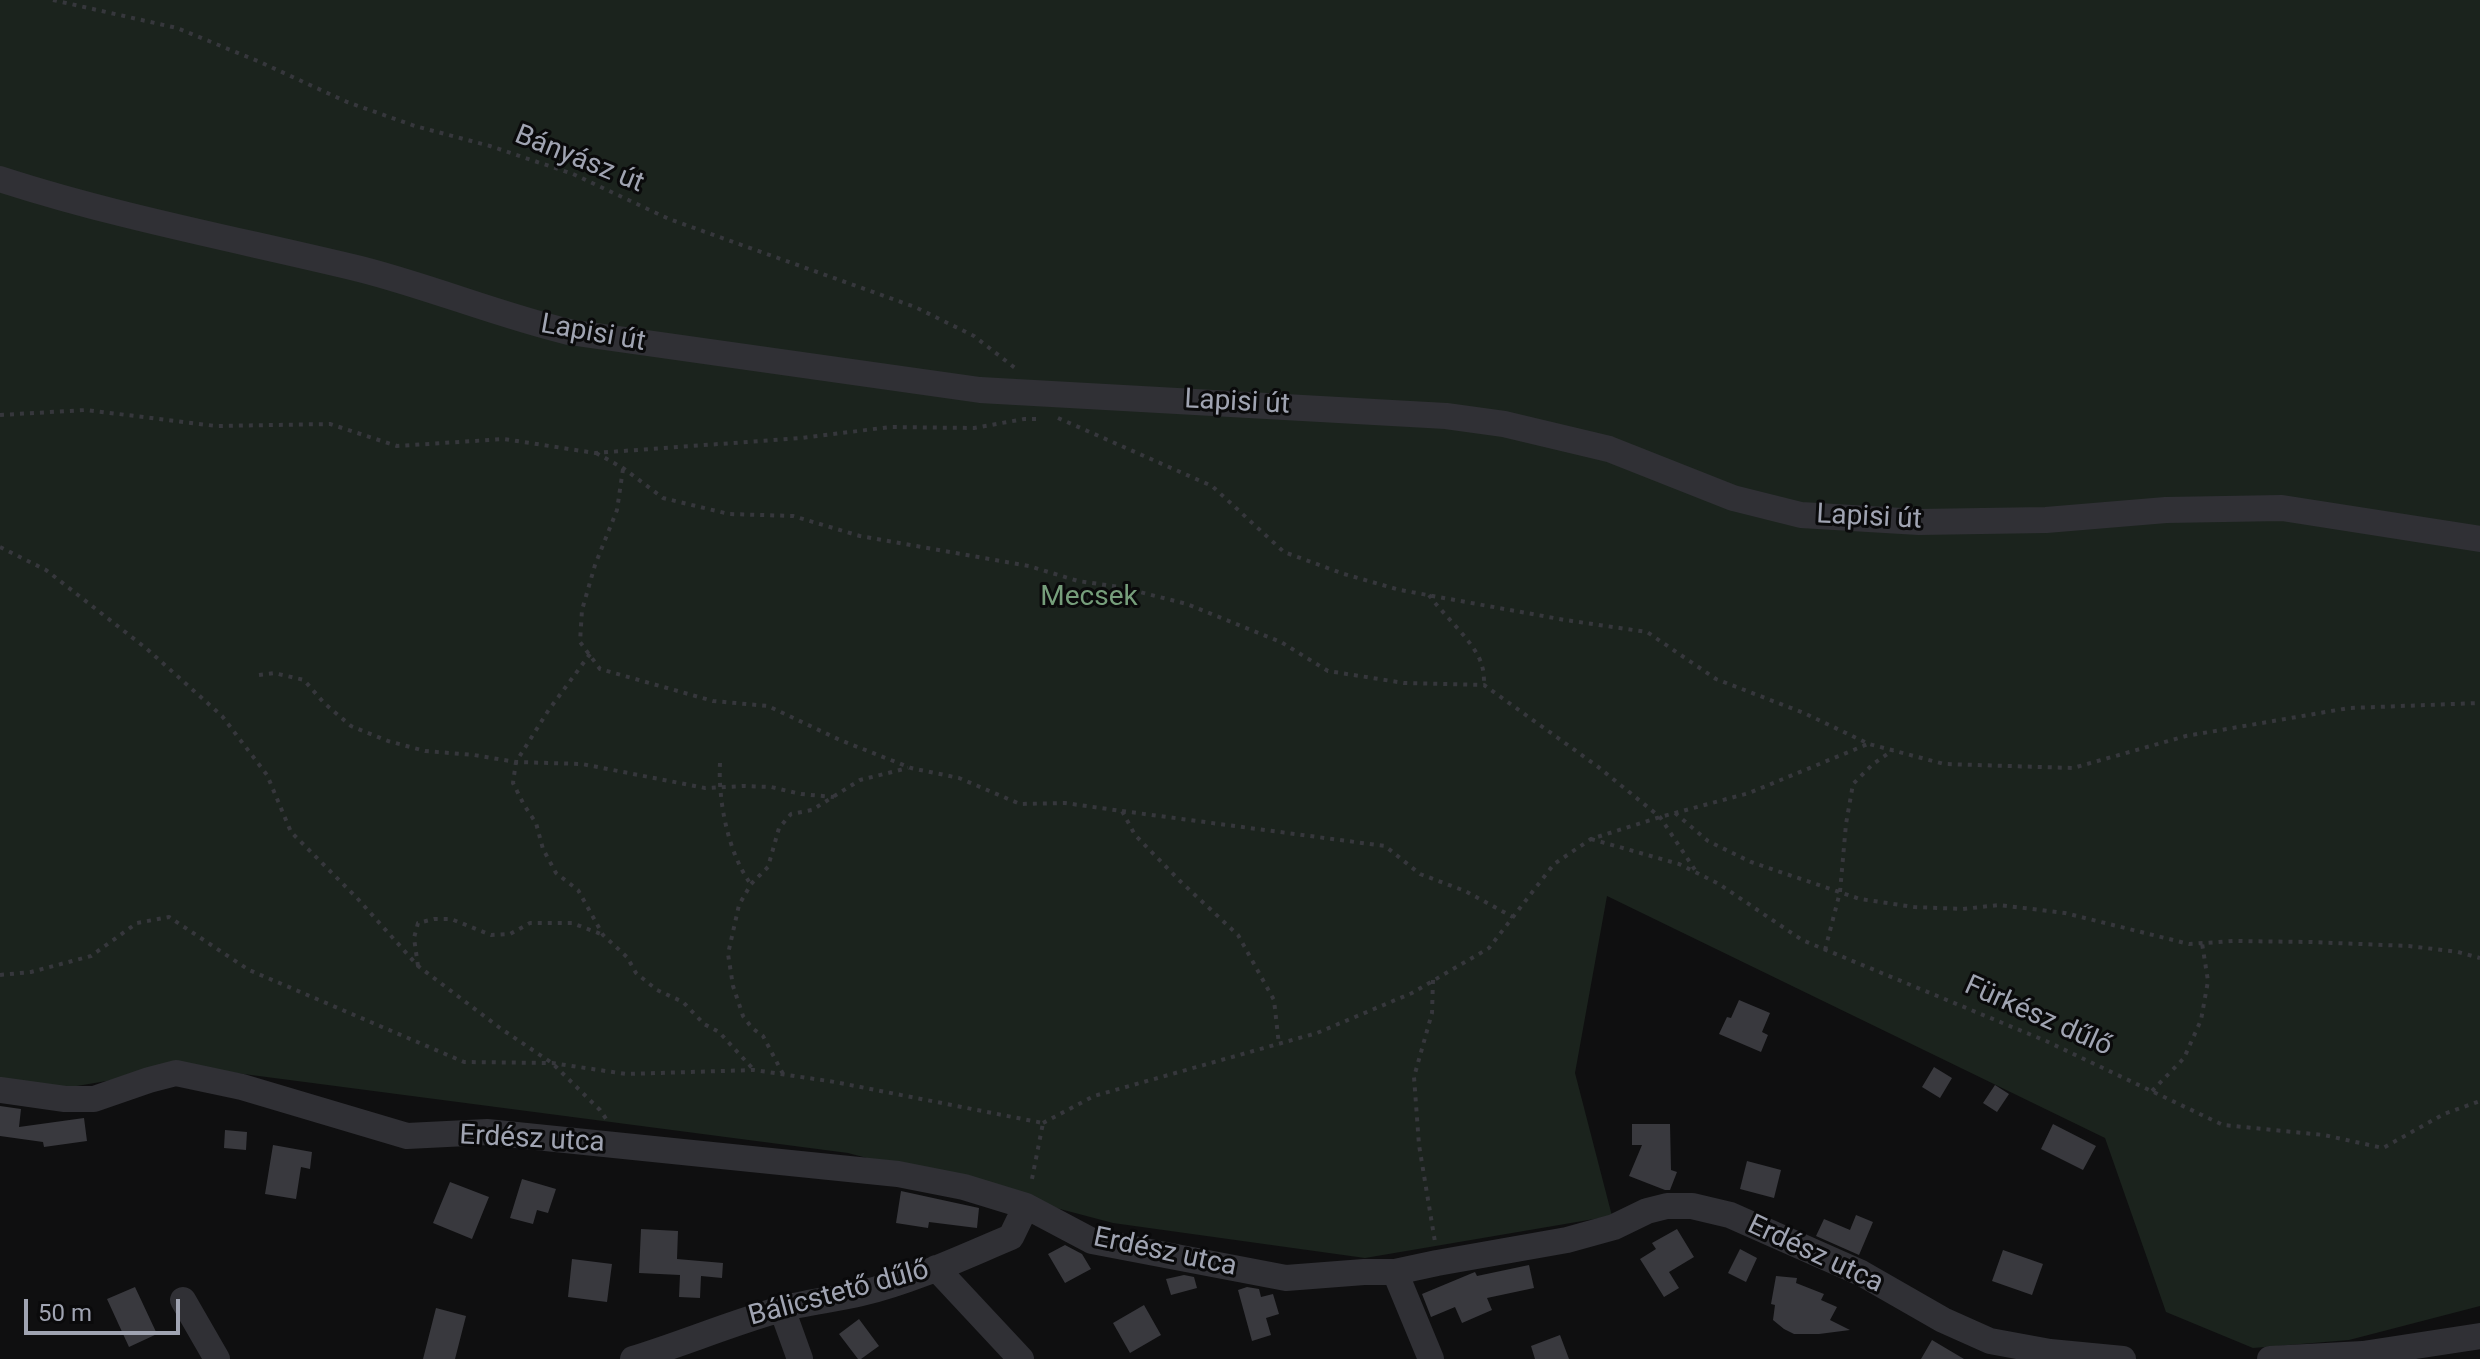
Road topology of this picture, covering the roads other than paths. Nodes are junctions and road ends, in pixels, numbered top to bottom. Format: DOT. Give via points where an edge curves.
graph roads {
  1 [pos="0,179"];
  2 [pos="2480,539"];
  3 [pos="0,1090"];
  4 [pos="1026,1206"];
  5 [pos="936,1268"];
  6 [pos="1395,1272"];
  7 [pos="183,1300"];
  8 [pos="782,1309"];
  9 [pos="2480,1336"];
  10 [pos="217,1359"];
  11 [pos="633,1359"];
  12 [pos="800,1359"];
  13 [pos="1021,1359"];
  14 [pos="1431,1359"];
  15 [pos="2123,1359"];
  16 [pos="2270,1359"];
  1 -- 2 [label="street, Lapisi út" via="363,270 569,332 980,390 1265,404 1504,424 1609,449 1733,498 1801,515 1935,522 2282,508"];
  3 -- 4 [label="street, Erdész utca" via="94,1099 176,1073 407,1136 487,1132 898,1174"];
  4 -- 5 [label="street, Bálicstető dűlő" via="1011,1237"];
  4 -- 6 [label="street, Erdész utca" via="1092,1241 1286,1278"];
  5 -- 8 [label="street, Bálicstető dűlő" via="865,1293"];
  5 -- 13 [label="street"];
  6 -- 14 [label="street"];
  6 -- 15 [label="street, Erdész utca" via="1567,1240 1647,1211 1692,1206 1730,1215 1861,1273 1990,1341"];
  7 -- 10 [label="street"];
  8 -- 11 [label="street, Bálicstető dűlő"];
  8 -- 12 [label="street"];
  9 -- 16 [label="street" via="2363,1354"];
}
